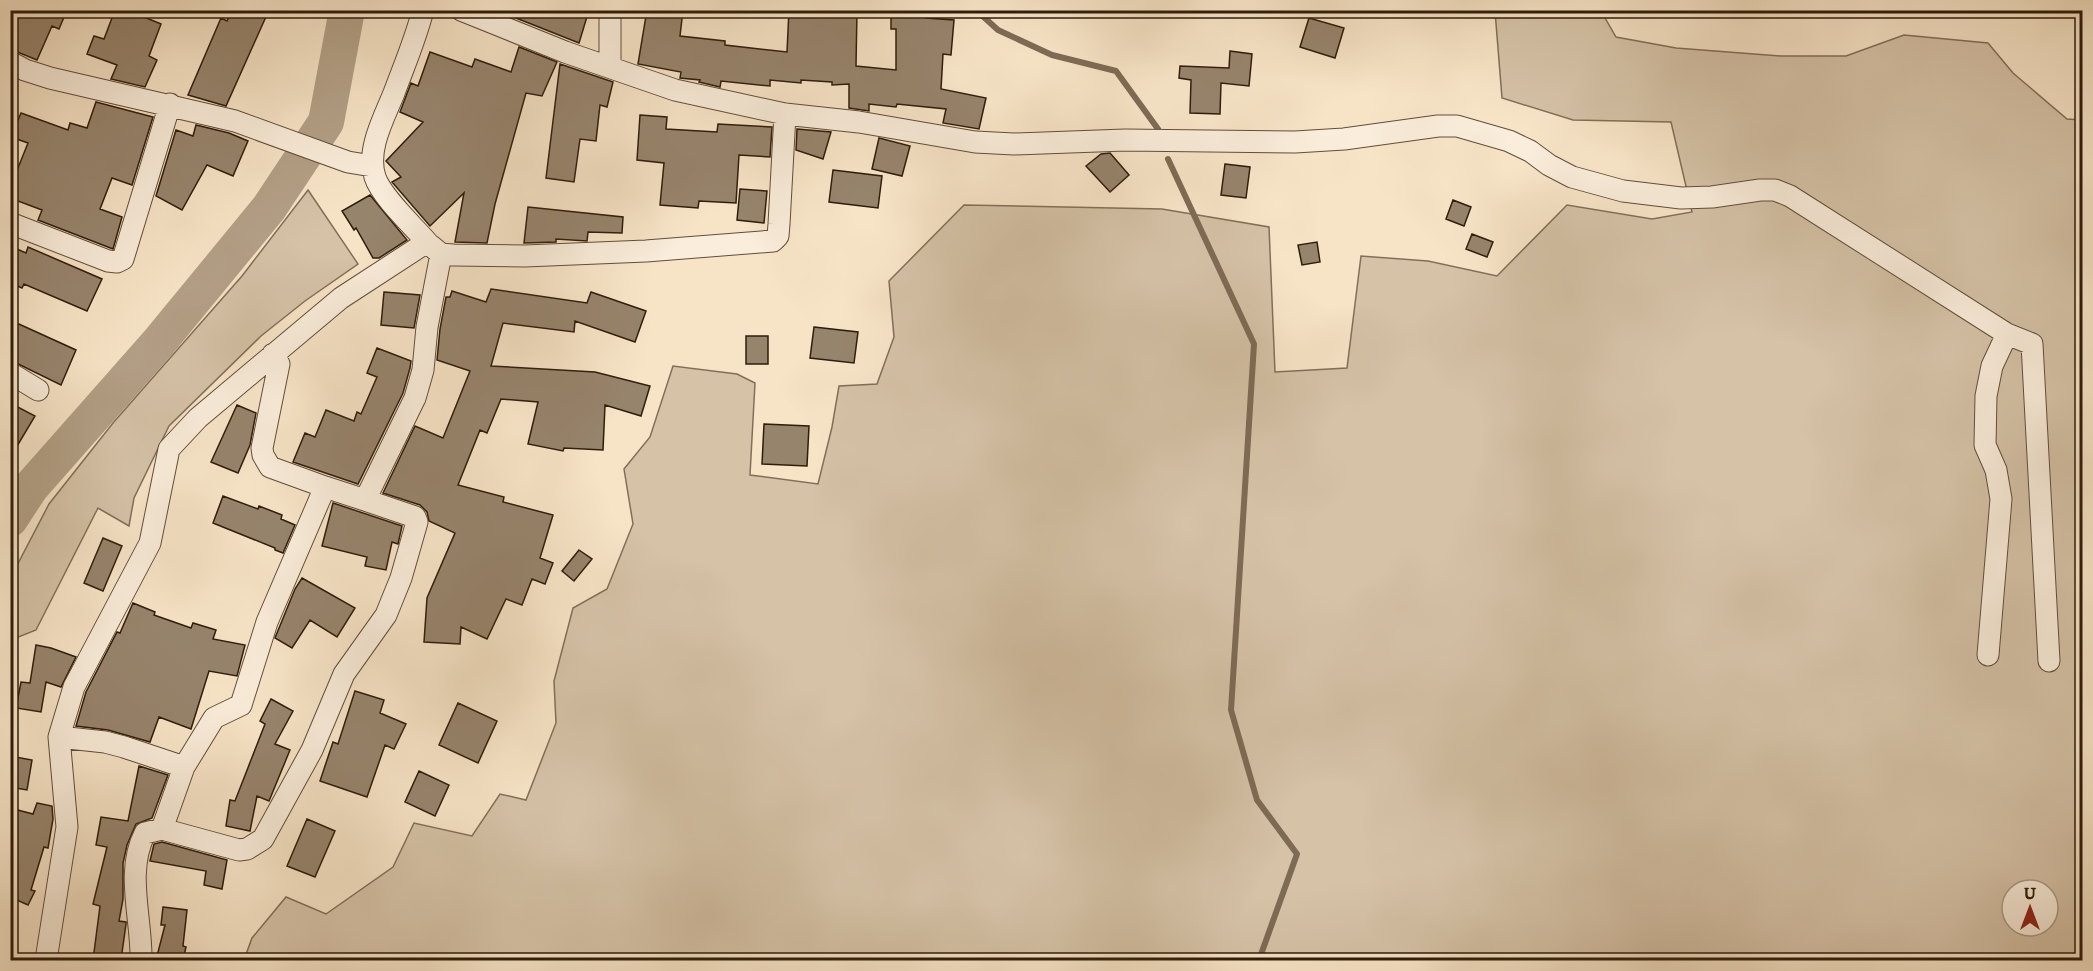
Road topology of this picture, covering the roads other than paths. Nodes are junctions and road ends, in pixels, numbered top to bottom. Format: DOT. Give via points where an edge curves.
graph roads {
  1 [pos="423,10"];
  2 [pos="461,10"];
  3 [pos="610,10"];
  4 [pos="10,62"];
  5 [pos="610,67"];
  6 [pos="170,104"];
  7 [pos="785,114"];
  8 [pos="372,166"];
  9 [pos="10,223"];
  10 [pos="434,248"];
  11 [pos="2007,334"];
  12 [pos="273,354"];
  13 [pos="10,373"];
  14 [pos="38,390"];
  15 [pos="325,487"];
  16 [pos="365,500"];
  17 [pos="1988,655"];
  18 [pos="2049,661"];
  19 [pos="59,737"];
  20 [pos="184,767"];
  21 [pos="162,829"];
  22 [pos="46,960"];
  23 [pos="141,960"];
  1 -- 8 [label="street" via="382,120"];
  2 -- 5 [label="street"];
  3 -- 5 [label="street"];
  4 -- 6 [label="street" via="50,78"];
  5 -- 7 [label="street" via="675,90"];
  6 -- 8 [label="street" via="235,121 348,162"];
  6 -- 9 [label="street" via="123,259 108,261"];
  7 -- 10 [label="street" via="778,236 772,241 558,255 477,256"];
  7 -- 11 [label="street" via="860,122 975,142 1014,144 1125,140 1295,142 1457,126 1509,141 1572,177 1623,191 1681,198 1775,190"];
  8 -- 10 [label="street" via="383,192"];
  10 -- 12 [label="street" via="341,298"];
  10 -- 16 [label="street" via="423,370 416,398"];
  11 -- 17 [label="street" via="1992,366 1986,396 1985,445 1996,470 2001,499"];
  11 -- 18 [label="street" via="2032,344"];
  12 -- 15 [label="street" via="279,364 262,455 270,466"];
  12 -- 19 [label="street" via="198,418 169,449 150,543 74,687"];
  13 -- 14 [label="street"];
  15 -- 16 [label="street"];
  15 -- 20 [label="street" via="267,622 241,705 214,718"];
  16 -- 21 [label="street" via="416,517 412,543 386,615 344,674 312,750 263,839 238,850"];
  19 -- 20 [label="street" via="114,744"];
  19 -- 22 [label="street" via="67,828"];
  20 -- 21 [label="street"];
  21 -- 23 [label="street" via="145,832 137,851 135,880"];
}
